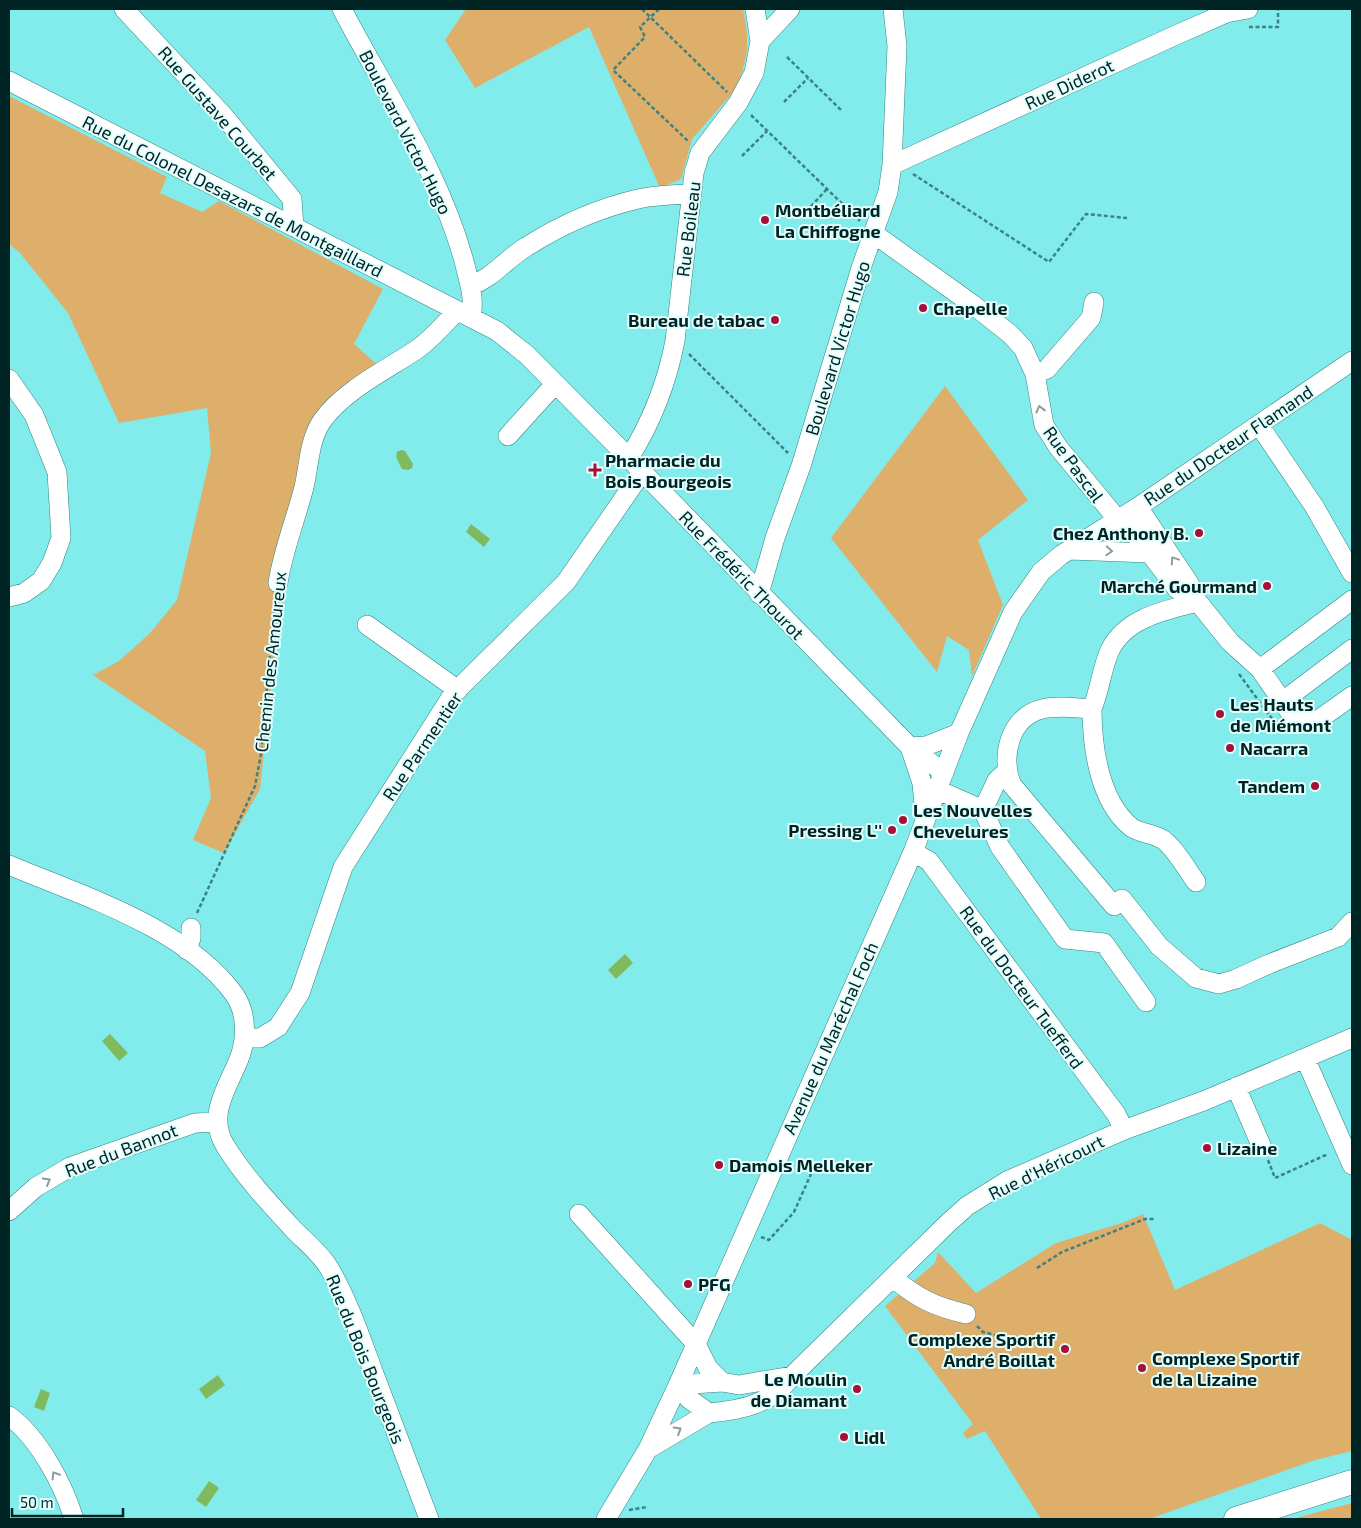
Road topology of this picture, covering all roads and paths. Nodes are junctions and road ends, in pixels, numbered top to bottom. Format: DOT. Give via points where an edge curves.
graph roads {
  1 [pos="124,9"];
  2 [pos="342,9"];
  3 [pos="642,9"];
  4 [pos="659,9"];
  5 [pos="755,9"];
  6 [pos="790,9"];
  7 [pos="893,9"];
  8 [pos="1248,9"];
  9 [pos="1225,11"];
  10 [pos="651,17"];
  11 [pos="760,41"];
  12 [pos="787,57"];
  13 [pos="808,78"];
  14 [pos="9,81"];
  15 [pos="784,102"];
  16 [pos="738,103"];
  17 [pos="841,110"];
  18 [pos="767,130"];
  19 [pos="700,153"];
  20 [pos="742,156"];
  21 [pos="900,168"];
  22 [pos="827,190"];
  23 [pos="691,194"];
  24 [pos="802,216"];
  25 [pos="1127,218"];
  26 [pos="294,226"];
  27 [pos="873,234"];
  28 [pos="470,286"];
  29 [pos="1094,302"];
  30 [pos="464,314"];
  31 [pos="675,341"];
  32 [pos="1352,361"];
  33 [pos="1035,374"];
  34 [pos="9,379"];
  35 [pos="556,384"];
  36 [pos="1258,425"];
  37 [pos="508,436"];
  38 [pos="629,458"];
  39 [pos="801,466"];
  40 [pos="642,472"];
  41 [pos="1128,514"];
  42 [pos="1070,550"];
  43 [pos="1149,553"];
  44 [pos="1352,573"];
  45 [pos="278,583"];
  46 [pos="759,594"];
  47 [pos="9,597"];
  48 [pos="1352,600"];
  49 [pos="1198,602"];
  50 [pos="367,625"];
  51 [pos="1352,649"];
  52 [pos="1260,668"];
  53 [pos="458,690"];
  54 [pos="1352,696"];
  55 [pos="1283,701"];
  56 [pos="1092,709"];
  57 [pos="959,733"];
  58 [pos="910,747"];
  59 [pos="1006,772"];
  60 [pos="941,781"];
  61 [pos="983,810"];
  62 [pos="925,822"];
  63 [pos="913,852"];
  64 [pos="9,865"];
  65 [pos="1196,882"];
  66 [pos="1352,922"];
  67 [pos="191,928"];
  68 [pos="187,950"];
  69 [pos="1146,1002"];
  70 [pos="246,1038"];
  71 [pos="1352,1038"];
  72 [pos="1306,1058"];
  73 [pos="1236,1087"];
  74 [pos="216,1122"];
  75 [pos="1124,1130"];
  76 [pos="1261,1145"];
  77 [pos="1328,1154"];
  78 [pos="1352,1165"];
  79 [pos="811,1174"];
  80 [pos="9,1211"];
  81 [pos="579,1214"];
  82 [pos="1155,1218"];
  83 [pos="745,1232"];
  84 [pos="1037,1268"];
  85 [pos="893,1278"];
  86 [pos="966,1314"];
  87 [pos="1016,1340"];
  88 [pos="696,1344"];
  89 [pos="792,1376"];
  90 [pos="722,1382"];
  91 [pos="678,1385"];
  92 [pos="716,1413"];
  93 [pos="9,1416"];
  94 [pos="648,1449"];
  95 [pos="1352,1482"];
  96 [pos="74,1519"];
  97 [pos="429,1519"];
  98 [pos="606,1519"];
  99 [pos="1236,1519"];
  1 -- 26 [label="street, Rue Gustave Courbet" via="223,115 292,198"];
  2 -- 28 [label="street, Boulevard Victor Hugo" via="438,187 457,233"];
  3 -- 10 [label="path"];
  4 -- 10 [label="path"];
  5 -- 11 [label="street, Rue Boileau"];
  6 -- 11 [label="street"];
  7 -- 21 [label="street, Boulevard Victor Hugo" via="898,46"];
  8 -- 9 [label="street, Rue Diderot"];
  9 -- 21 [label="street, Rue Diderot"];
  10 -- 16 [label="path"];
  10 -- 19 [label="path" via="640,27 645,36 613,70"];
  11 -- 16 [label="street, Rue Boileau" via="754,74"];
  12 -- 13 [label="path"];
  13 -- 15 [label="path"];
  13 -- 17 [label="path"];
  14 -- 26 [label="street, Rue du Colonel Desazars de Montgaillard"];
  16 -- 18 [label="path"];
  16 -- 19 [label="street, Rue Boileau"];
  18 -- 20 [label="path"];
  18 -- 22 [label="path"];
  19 -- 23 [label="street, Rue Boileau"];
  21 -- 25 [label="path" via="1049,262 1086,214"];
  21 -- 27 [label="street, Boulevard Victor Hugo"];
  22 -- 24 [label="path"];
  22 -- 27 [label="path"];
  23 -- 28 [label="street" via="638,199 586,217 544,235 520,250 484,281"];
  23 -- 31 [label="street, Rue Boileau"];
  26 -- 30 [label="street, Rue du Colonel Desazars de Montgaillard"];
  27 -- 33 [label="street, Rue Pascal" via="972,304 1016,341 1030,360"];
  27 -- 39 [label="street, Boulevard Victor Hugo"];
  28 -- 30 [label="street, Boulevard Victor Hugo" via="474,304"];
  29 -- 33 [label="street" via="1091,318 1047,369"];
  30 -- 35 [label="street, Rue Frédéric Thourot" via="497,331"];
  30 -- 45 [label="street, Chemin des Amoureux" via="336,405 321,422 312,441 304,487"];
  31 -- 38 [label="street, Rue Boileau" via="660,393"];
  31 -- 39 [label="path"];
  32 -- 36 [label="street, Rue du Docteur Flamand"];
  41 -- 33 [label="street, Rue Pascal, one-way" via="1058,447 1044,425"];
  34 -- 47 [label="street" via="34,415 57,472 61,538 41,581 24,593"];
  35 -- 37 [label="street"];
  35 -- 38 [label="street, Rue Frédéric Thourot"];
  36 -- 41 [label="street, Rue du Docteur Flamand"];
  36 -- 44 [label="street" via="1314,506"];
  38 -- 40 [label="street, Rue Frédéric Thourot"];
  39 -- 46 [label="street, Boulevard Victor Hugo"];
  40 -- 46 [label="street, Rue Frédéric Thourot"];
  40 -- 53 [label="street, Rue Parmentier" via="566,582"];
  41 -- 42 [label="street, Rue du Docteur Flamand"];
  41 -- 43 [label="street" via="1136,536"];
  49 -- 41 [label="street, one-way" via="1189,583"];
  42 -- 43 [label="street, one-way"];
  42 -- 57 [label="street, Rue du Docteur Flamand" via="1041,572 1014,612"];
  43 -- 49 [label="street" via="1177,590"];
  45 -- 67 [label="path, Chemin des Amoureux" via="255,786"];
  46 -- 58 [label="street, Rue Frédéric Thourot"];
  48 -- 52 [label="street"];
  49 -- 52 [label="street" via="1230,642"];
  49 -- 56 [label="street" via="1149,616 1119,637 1110,649"];
  50 -- 53 [label="street"];
  51 -- 55 [label="street"];
  52 -- 55 [label="street"];
  53 -- 70 [label="street, Rue Parmentier" via="343,867 300,992 278,1027 260,1038"];
  54 -- 55 [label="street" via="1318,720 1296,722"];
  56 -- 59 [label="street" via="1050,708 1025,717 1015,729 1006,752"];
  56 -- 65 [label="street" via="1092,738 1099,773 1115,807 1132,828 1166,842"];
  57 -- 58 [label="street" via="926,746"];
  57 -- 60 [label="street, Rue du Docteur Flamand"];
  58 -- 60 [label="street, Rue Frédéric Thourot"];
  58 -- 62 [label="street, Rue Frédéric Thourot" via="922,783"];
  59 -- 61 [label="street" via="997,780"];
  59 -- 66 [label="street" via="1012,785 1114,906 1122,899 1159,946 1196,978 1211,983 1236,980 1338,937"];
  60 -- 61 [label="street, Rue Frédéric Thourot"];
  60 -- 62 [label="street, Avenue du Maréchal Foch"];
  61 -- 69 [label="street" via="1000,847 1065,939 1104,943"];
  62 -- 63 [label="street, Avenue du Maréchal Foch"];
  63 -- 75 [label="street, Rue du Docteur Tuefferd" via="929,861 1116,1114"];
  63 -- 83 [label="street, Avenue du Maréchal Foch"];
  64 -- 68 [label="street" via="143,923"];
  67 -- 68 [label="street"];
  68 -- 70 [label="street" via="235,995"];
  70 -- 74 [label="street"];
  71 -- 72 [label="street, Rue d'Héricourt"];
  72 -- 73 [label="street, Rue d'Héricourt"];
  72 -- 78 [label="street"];
  73 -- 75 [label="street, Rue d'Héricourt"];
  73 -- 76 [label="street"];
  80 -- 74 [label="street, Rue du Bannot, one-way" via="36,1187 70,1167 195,1123"];
  74 -- 97 [label="street, Rue du Bois Bourgeois" via="226,1148 278,1212 328,1266 348,1306"];
  75 -- 85 [label="street, Rue d'Héricourt" via="1008,1181 967,1206"];
  76 -- 77 [label="path" via="1275,1178"];
  79 -- 83 [label="path" via="794,1212 769,1240"];
  81 -- 88 [label="street"];
  82 -- 84 [label="path" via="1062,1252"];
  83 -- 88 [label="street, Avenue du Maréchal Foch"];
  85 -- 86 [label="street" via="936,1306"];
  85 -- 89 [label="street, Rue d'Héricourt"];
  86 -- 87 [label="path" via="982,1332"];
  88 -- 90 [label="street" via="708,1368"];
  88 -- 91 [label="street, Avenue du Maréchal Foch"];
  89 -- 90 [label="street" via="739,1385"];
  89 -- 92 [label="street, Rue d'Héricourt" via="772,1397 745,1408"];
  90 -- 91 [label="street"];
  90 -- 92 [label="street"];
  91 -- 92 [label="street" via="689,1399"];
  91 -- 94 [label="street, Avenue du Maréchal Foch"];
  94 -- 92 [label="street, Rue d'Héricourt, one-way"];
  96 -- 93 [label="street, one-way" via="58,1479 34,1442"];
  94 -- 98 [label="street, Avenue du Maréchal Foch"];
  95 -- 99 [label="main road"];
}
